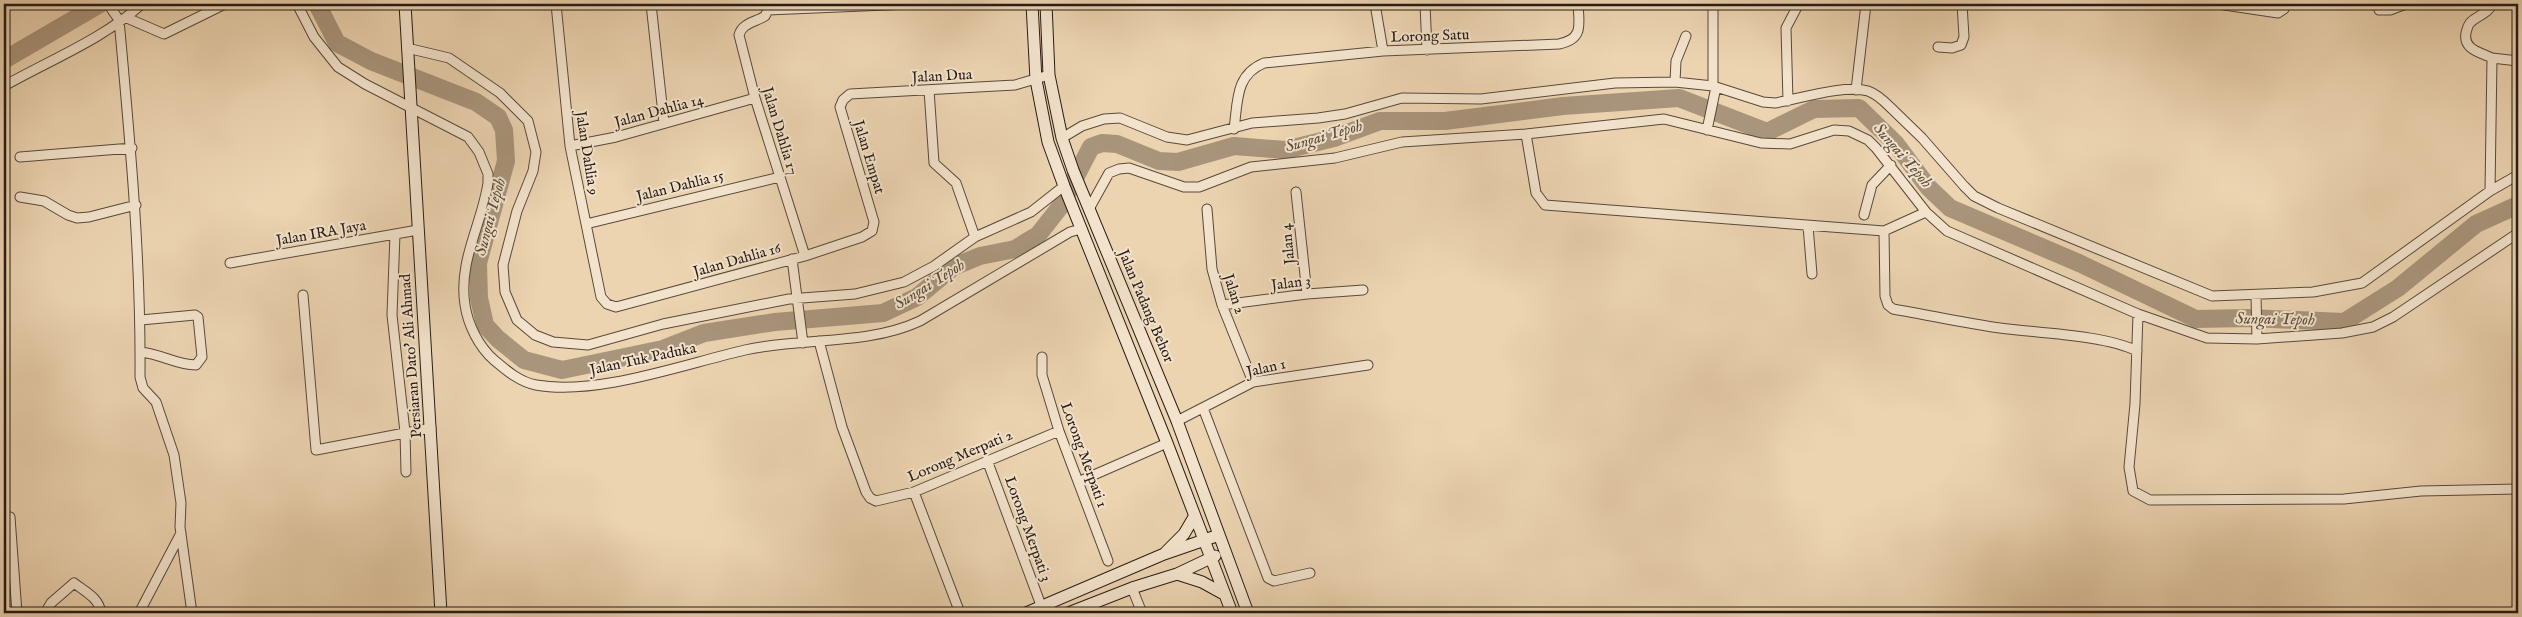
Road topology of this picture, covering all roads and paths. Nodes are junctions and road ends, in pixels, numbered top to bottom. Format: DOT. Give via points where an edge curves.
graph roads {
  1 [pos="108,4"];
  2 [pos="142,4"];
  3 [pos="225,4"];
  4 [pos="297,4"];
  5 [pos="405,4"];
  6 [pos="556,4"];
  7 [pos="651,4"];
  8 [pos="910,4"];
  9 [pos="1032,4"];
  10 [pos="1046,4"];
  11 [pos="1375,4"];
  12 [pos="1425,4"];
  13 [pos="1578,4"];
  14 [pos="1713,4"];
  15 [pos="1866,4"];
  16 [pos="1962,4"];
  17 [pos="2218,4"];
  18 [pos="2286,4"];
  19 [pos="2406,4"];
  20 [pos="2492,4"];
  21 [pos="767,7"];
  22 [pos="1796,9"];
  23 [pos="2379,10"];
  24 [pos="120,17"];
  25 [pos="1686,36"];
  26 [pos="407,48"];
  27 [pos="1938,48"];
  28 [pos="1427,50"];
  29 [pos="1382,51"];
  30 [pos="2492,58"];
  31 [pos="2518,61"];
  32 [pos="1049,75"];
  33 [pos="1036,80"];
  34 [pos="1675,82"];
  35 [pos="4,86"];
  36 [pos="1714,89"];
  37 [pos="929,90"];
  38 [pos="1856,90"];
  39 [pos="850,94"];
  40 [pos="755,98"];
  41 [pos="1788,101"];
  42 [pos="411,102"];
  43 [pos="664,123"];
  44 [pos="1708,125"];
  45 [pos="1234,129"];
  46 [pos="1526,134"];
  47 [pos="1062,138"];
  48 [pos="570,146"];
  49 [pos="132,148"];
  50 [pos="20,157"];
  51 [pos="1891,165"];
  52 [pos="2518,175"];
  53 [pos="780,178"];
  54 [pos="1064,186"];
  55 [pos="2490,191"];
  56 [pos="1296,192"];
  57 [pos="20,197"];
  58 [pos="136,204"];
  59 [pos="1087,206"];
  60 [pos="1207,209"];
  61 [pos="1926,212"];
  62 [pos="1864,214"];
  63 [pos="586,224"];
  64 [pos="1080,225"];
  65 [pos="1808,226"];
  66 [pos="418,230"];
  67 [pos="872,231"];
  68 [pos="1884,231"];
  69 [pos="2518,232"];
  70 [pos="395,234"];
  71 [pos="975,237"];
  72 [pos="805,256"];
  73 [pos="792,259"];
  74 [pos="230,263"];
  75 [pos="1812,274"];
  76 [pos="1363,290"];
  77 [pos="1306,294"];
  78 [pos="303,295"];
  79 [pos="798,297"];
  80 [pos="2256,299"];
  81 [pos="606,304"];
  82 [pos="1222,305"];
  83 [pos="2138,314"];
  84 [pos="141,320"];
  85 [pos="802,338"];
  86 [pos="2257,339"];
  87 [pos="819,341"];
  88 [pos="2136,351"];
  89 [pos="140,352"];
  90 [pos="1042,357"];
  91 [pos="1368,365"];
  92 [pos="1253,382"];
  93 [pos="1203,408"];
  94 [pos="1177,421"];
  95 [pos="431,428"];
  96 [pos="1059,431"];
  97 [pos="405,432"];
  98 [pos="1167,443"];
  99 [pos="987,460"];
  100 [pos="406,472"];
  101 [pos="1080,481"];
  102 [pos="2518,488"];
  103 [pos="914,492"];
  104 [pos="10,516"];
  105 [pos="1194,517"];
  106 [pos="181,532"];
  107 [pos="1219,535"];
  108 [pos="1203,542"];
  109 [pos="1226,551"];
  110 [pos="1164,554"];
  111 [pos="1210,558"];
  112 [pos="1108,561"];
  113 [pos="1310,573"];
  114 [pos="1178,574"];
  115 [pos="1132,588"];
  116 [pos="1222,593"];
  117 [pos="1042,608"];
  118 [pos="441,612"];
  119 [pos="17,613"];
  120 [pos="45,613"];
  121 [pos="101,613"];
  122 [pos="139,613"];
  123 [pos="192,613"];
  124 [pos="960,613"];
  125 [pos="1026,613"];
  126 [pos="1068,613"];
  127 [pos="1142,613"];
  128 [pos="1232,613"];
  129 [pos="1248,613"];
  1 -- 24 [label="street"];
  2 -- 24 [label="street"];
  3 -- 24 [label="street" via="164,34"];
  4 -- 42 [label="street, Jalan Tuk Paduka" via="314,37 338,67 365,84"];
  5 -- 26 [label="main road, Persiaran Dato' Ali Ahmad"];
  6 -- 48 [label="street, Jalan Dahlia 9"];
  7 -- 43 [label="street"];
  8 -- 21 [label="street" via="845,8"];
  9 -- 33 [label="main road, Jalan Padang Behor"];
  10 -- 32 [label="main road, Jalan Padang Behor"];
  11 -- 29 [label="street"];
  12 -- 28 [label="street"];
  13 -- 28 [label="street, Lorong Satu" via="1579,28 1577,35 1567,43"];
  14 -- 36 [label="street"];
  15 -- 38 [label="street"];
  16 -- 27 [label="street" via="1964,37 1961,45"];
  17 -- 18 [label="street" via="2278,13"];
  19 -- 23 [label="street"];
  20 -- 30 [label="street" via="2488,11 2470,22 2466,42 2469,47"];
  21 -- 40 [label="street, Jalan Dahlia 17" via="765,16 745,25 739,35"];
  22 -- 41 [label="street" via="1786,28"];
  24 -- 35 [label="street" via="58,58"];
  24 -- 49 [label="street"];
  25 -- 34 [label="street" via="1676,61"];
  26 -- 42 [label="main road, Persiaran Dato' Ali Ahmad"];
  26 -- 79 [label="street" via="446,57 462,66 500,93 528,120 535,141 534,164 517,211 503,266 510,307 517,320 535,335 563,344 588,345 663,324"];
  28 -- 29 [label="street, Lorong Satu"];
  29 -- 45 [label="street, Lorong Satu" via="1264,63 1250,69 1242,81"];
  30 -- 31 [label="street"];
  30 -- 55 [label="street"];
  32 -- 33 [label="street, Jalan Dua"];
  32 -- 47 [label="main road, Jalan Padang Behor"];
  33 -- 37 [label="street, Jalan Dua" via="1015,85"];
  33 -- 54 [label="main road, Jalan Padang Behor" via="1048,142"];
  34 -- 36 [label="street"];
  34 -- 45 [label="street" via="1606,84 1481,99 1402,98 1345,114 1252,123"];
  36 -- 41 [label="street" via="1763,102"];
  36 -- 44 [label="street"];
  37 -- 39 [label="street, Jalan Dua"];
  37 -- 71 [label="street" via="934,163 956,182"];
  38 -- 41 [label="street"];
  38 -- 80 [label="street" via="1867,91 1880,98 1922,138 1974,196 2212,296"];
  39 -- 67 [label="street, Jalan Empat" via="840,107 874,222"];
  40 -- 43 [label="street, Jalan Dahlia 14"];
  40 -- 53 [label="street, Jalan Dahlia 17"];
  42 -- 66 [label="main road, Persiaran Dato' Ali Ahmad"];
  42 -- 85 [label="street, Jalan Tuk Paduka" via="433,121 468,137 484,164 488,183 465,267 465,304 469,321 485,351 516,378 535,385 589,385"];
  43 -- 48 [label="street, Jalan Dahlia 14" via="616,138"];
  44 -- 46 [label="street" via="1664,119"];
  44 -- 51 [label="street" via="1744,140 1780,144 1798,142 1834,130 1848,131 1868,140"];
  45 -- 47 [label="street" via="1187,140 1167,138 1120,118 1082,126"];
  46 -- 59 [label="street" via="1402,142 1335,158 1251,167 1199,187 1184,187 1129,168 1119,169 1108,173"];
  46 -- 65 [label="street" via="1536,193 1545,205"];
  47 -- 59 [label="main road, Jalan Padang Behor"];
  48 -- 63 [label="street, Jalan Dahlia 9"];
  49 -- 50 [label="street"];
  49 -- 58 [label="street"];
  51 -- 61 [label="street"];
  51 -- 62 [label="street" via="1872,185"];
  52 -- 55 [label="street"];
  53 -- 63 [label="street, Jalan Dahlia 15" via="739,185"];
  53 -- 72 [label="street, Jalan Dahlia 17"];
  54 -- 64 [label="main road, Jalan Padang Behor"];
  54 -- 71 [label="street" via="1031,212"];
  55 -- 80 [label="street" via="2362,283"];
  56 -- 77 [label="street, Jalan 4"];
  57 -- 58 [label="street" via="44,201 77,218 89,218"];
  58 -- 84 [label="street"];
  59 -- 94 [label="main road, Jalan Padang Behor"];
  60 -- 82 [label="street, Jalan 2" via="1212,269"];
  61 -- 68 [label="street"];
  61 -- 83 [label="street" via="1947,231 1971,243"];
  63 -- 81 [label="street, Jalan Dahlia 9" via="601,297"];
  64 -- 87 [label="street, Jalan Tuk Paduka" via="909,326 866,336"];
  64 -- 98 [label="main road, Jalan Padang Behor"];
  65 -- 68 [label="street"];
  65 -- 75 [label="street"];
  66 -- 70 [label="street, Jalan IRA Jaya"];
  66 -- 95 [label="main road, Persiaran Dato' Ali Ahmad"];
  67 -- 72 [label="street, Jalan Dahlia 16"];
  68 -- 88 [label="street" via="1885,296 1893,308 1998,328 2081,337"];
  69 -- 86 [label="street" via="2373,327 2342,334"];
  70 -- 74 [label="street, Jalan IRA Jaya"];
  70 -- 97 [label="street" via="392,315"];
  71 -- 79 [label="street" via="934,266 904,282 856,294"];
  72 -- 73 [label="street, Jalan Dahlia 16"];
  73 -- 79 [label="street"];
  73 -- 81 [label="street, Jalan Dahlia 16" via="616,307"];
  76 -- 77 [label="street, Jalan 3"];
  77 -- 82 [label="street, Jalan 3"];
  78 -- 97 [label="street" via="316,450"];
  79 -- 85 [label="street"];
  80 -- 86 [label="street"];
  82 -- 92 [label="street, Jalan 2"];
  83 -- 86 [label="street" via="2207,338"];
  83 -- 88 [label="street"];
  84 -- 89 [label="street"];
  84 -- 89 [label="street" via="195,315 198,317 202,357 196,365 184,365 157,354"];
  85 -- 87 [label="street, Jalan Tuk Paduka"];
  87 -- 103 [label="street, Lorong Merpati 2" via="842,427 870,498 876,501"];
  88 -- 102 [label="street" via="2129,467 2133,491 2150,500 2344,499 2421,491"];
  89 -- 106 [label="street" via="143,388 156,402 174,455 181,503"];
  90 -- 96 [label="street, Lorong Merpati 1" via="1042,375"];
  91 -- 92 [label="street, Jalan 1"];
  92 -- 93 [label="street, Jalan 1"];
  93 -- 94 [label="street, Jalan 1"];
  93 -- 113 [label="street" via="1268,578 1274,581"];
  94 -- 107 [label="main road, Jalan Padang Behor"];
  95 -- 97 [label="street"];
  95 -- 118 [label="main road, Persiaran Dato' Ali Ahmad"];
  96 -- 99 [label="street, Lorong Merpati 2"];
  96 -- 101 [label="street, Lorong Merpati 1"];
  97 -- 100 [label="street"];
  98 -- 101 [label="street"];
  98 -- 105 [label="main road, Jalan Padang Behor"];
  99 -- 103 [label="street, Lorong Merpati 2"];
  99 -- 117 [label="street, Lorong Merpati 3"];
  101 -- 112 [label="street, Lorong Merpati 1"];
  103 -- 124 [label="street"];
  104 -- 119 [label="street"];
  105 -- 108 [label="main road, Jalan Padang Behor"];
  105 -- 110 [label="main road" via="1184,534"];
  106 -- 122 [label="street"];
  106 -- 123 [label="street"];
  107 -- 108 [label="main road"];
  107 -- 109 [label="main road, Jalan Padang Behor"];
  108 -- 110 [label="main road"];
  108 -- 111 [label="main road, Jalan Padang Behor"];
  109 -- 111 [label="main road"];
  109 -- 129 [label="main road, Jalan Padang Behor"];
  110 -- 117 [label="main road"];
  111 -- 114 [label="main road"];
  111 -- 116 [label="main road, Jalan Padang Behor"];
  114 -- 115 [label="main road"];
  114 -- 116 [label="main road"];
  115 -- 126 [label="main road"];
  115 -- 127 [label="street"];
  116 -- 128 [label="main road, Jalan Padang Behor"];
  117 -- 125 [label="main road"];
  120 -- 121 [label="street" via="51,603 74,583 95,598"];
}
